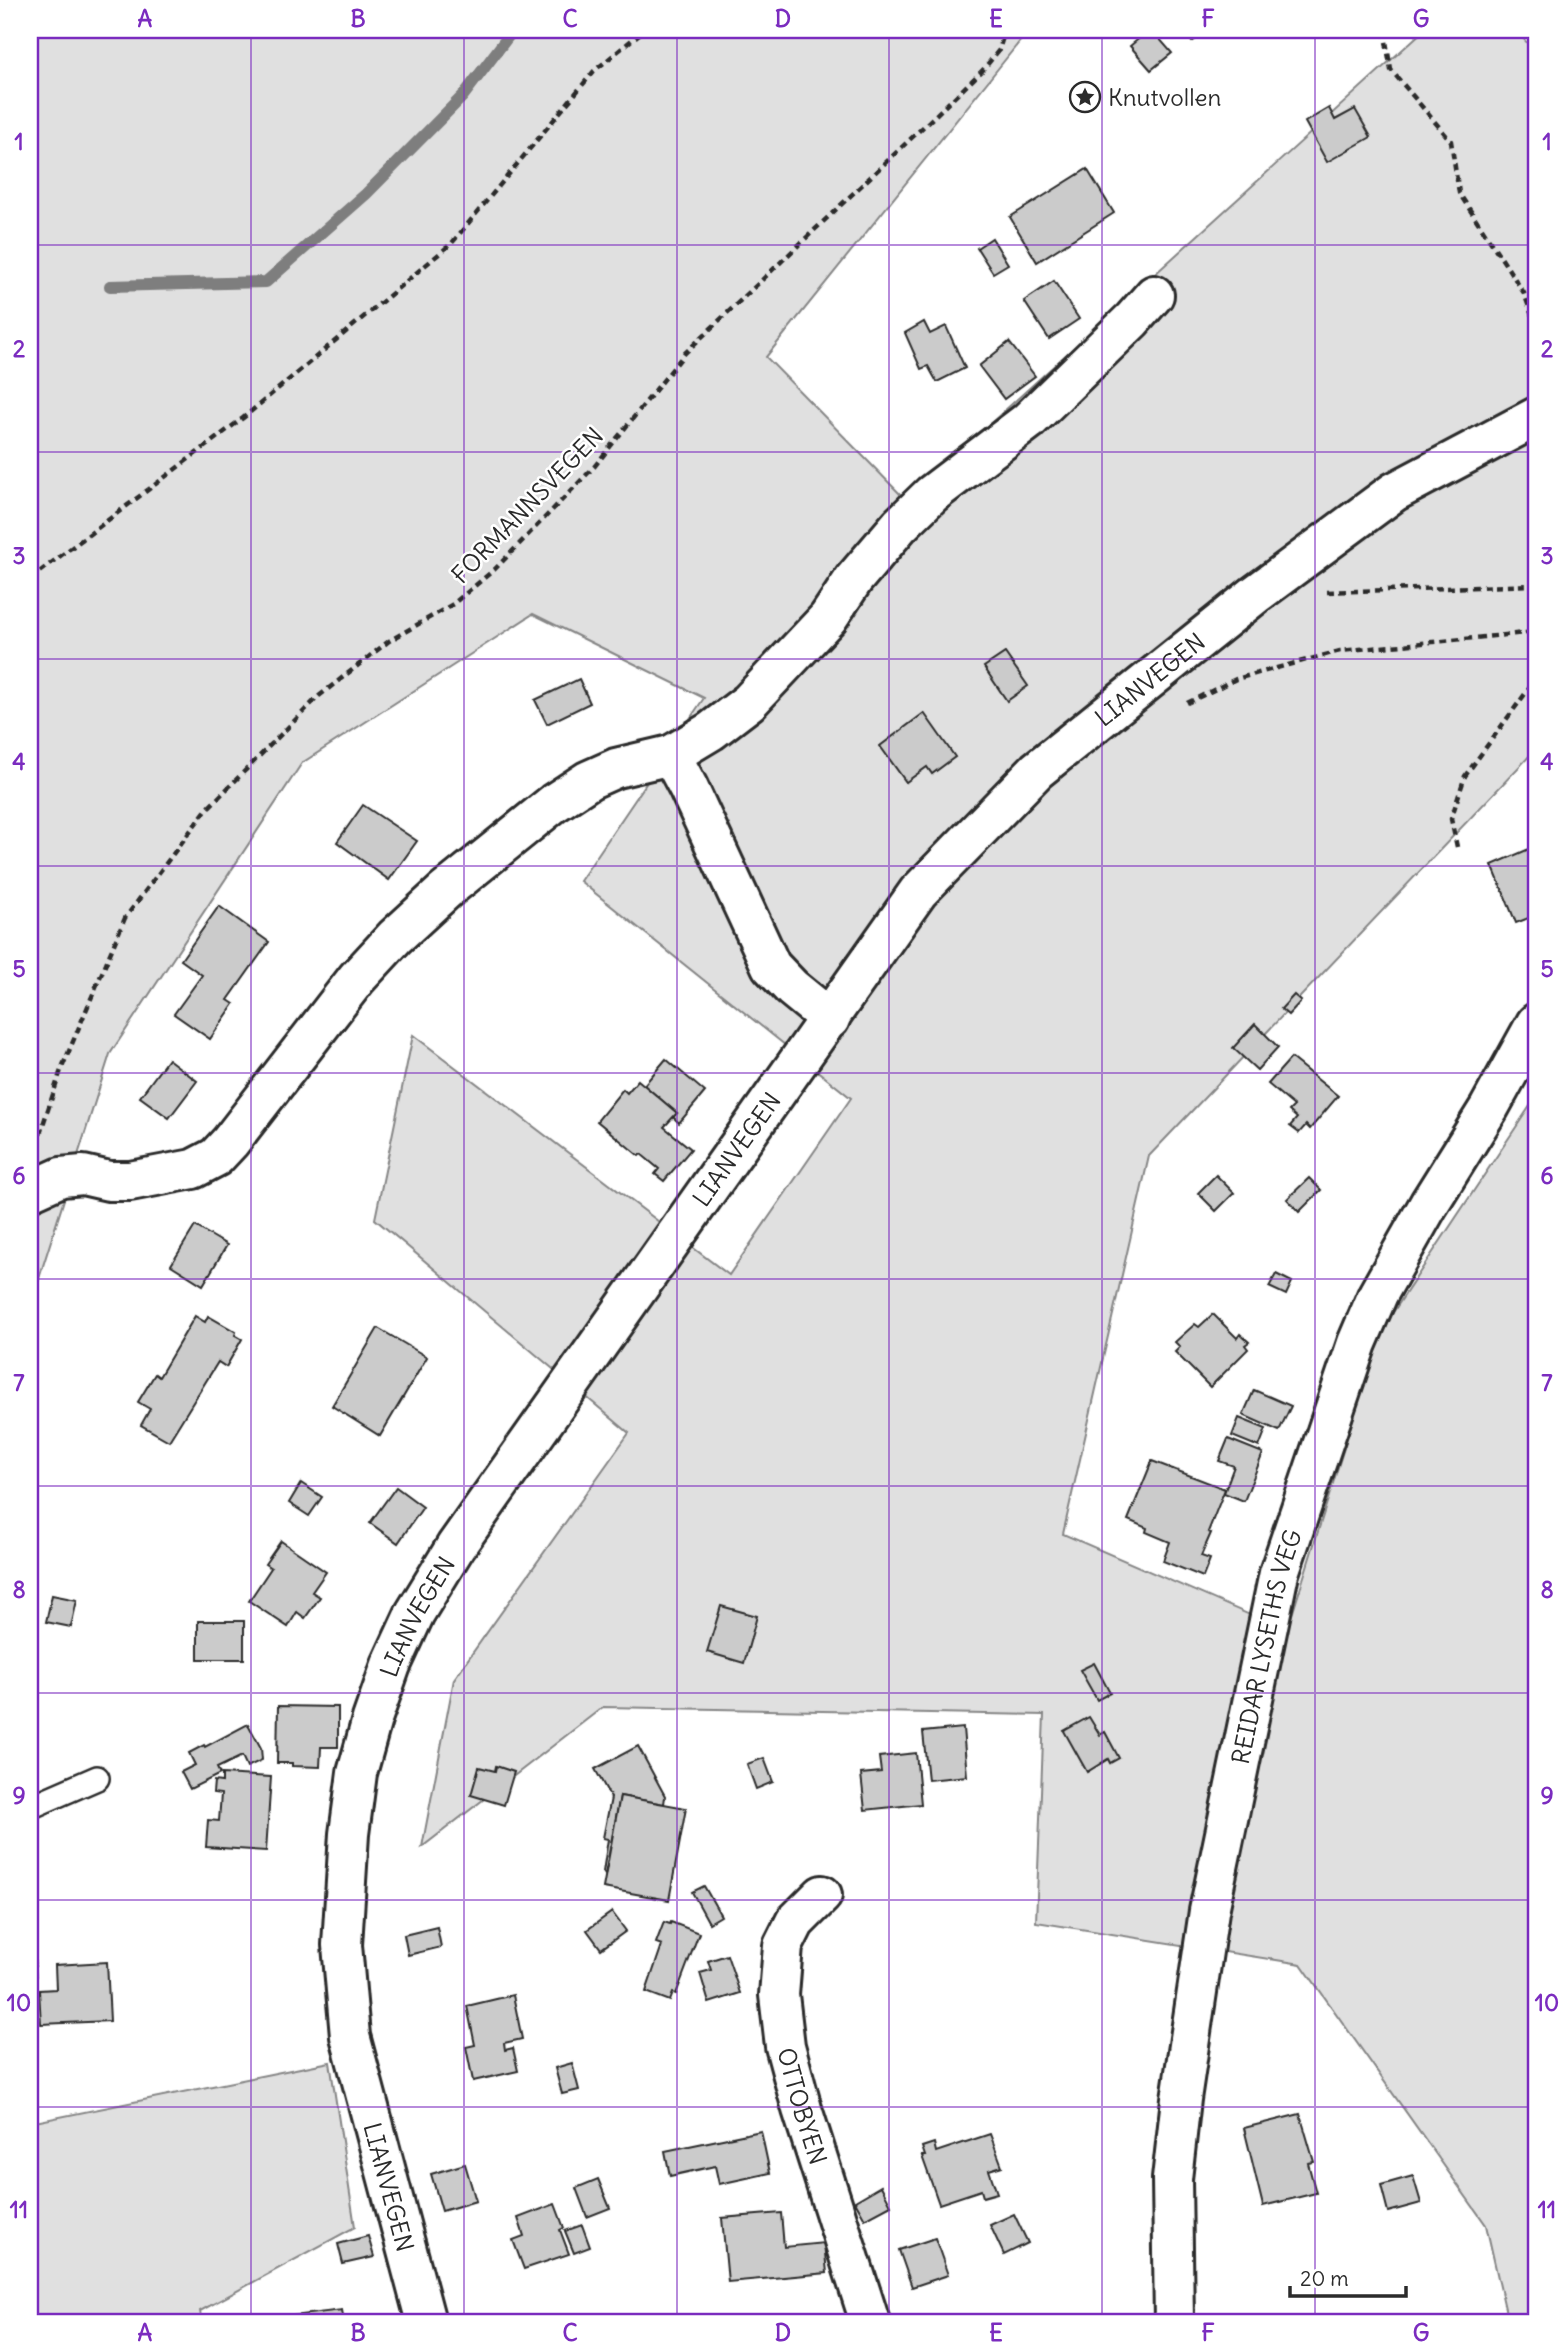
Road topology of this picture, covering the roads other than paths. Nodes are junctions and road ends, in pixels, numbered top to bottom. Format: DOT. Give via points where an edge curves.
graph roads {
  1 [pos="1154,295"];
  2 [pos="1536,417"];
  3 [pos="671,755"];
  4 [pos="830,1019"];
  5 [pos="1536,1023"];
  6 [pos="30,1191"];
  7 [pos="97,1778"];
  8 [pos="30,1807"];
  9 [pos="822,1895"];
  10 [pos="426,2322"];
  11 [pos="870,2322"];
  12 [pos="1174,2322"];
  1 -- 3 [label="street" via="1028,421 932,494 900,525 828,618 749,702"];
  2 -- 4 [label="street, LIANVEGEN" via="1394,492 1245,603 1037,770 918,891"];
  3 -- 4 [label="street" via="771,966"];
  3 -- 6 [label="street" via="615,768 589,780 445,891 357,978 216,1157 193,1170 130,1181 61,1177"];
  4 -- 10 [label="street, LIANVEGEN" via="456,1546 415,1613 372,1719 357,1773 349,1834 344,1984 353,2050"];
  5 -- 12 [label="street, REIDAR LYSETHS VEG" via="1378,1294 1279,1573 1209,1911 1181,2099 1172,2179"];
  7 -- 8 [label="lane"];
  9 -- 11 [label="street, OTTOBYEN" via="795,1922 783,1946 779,1995 785,2046 802,2109"];
}
